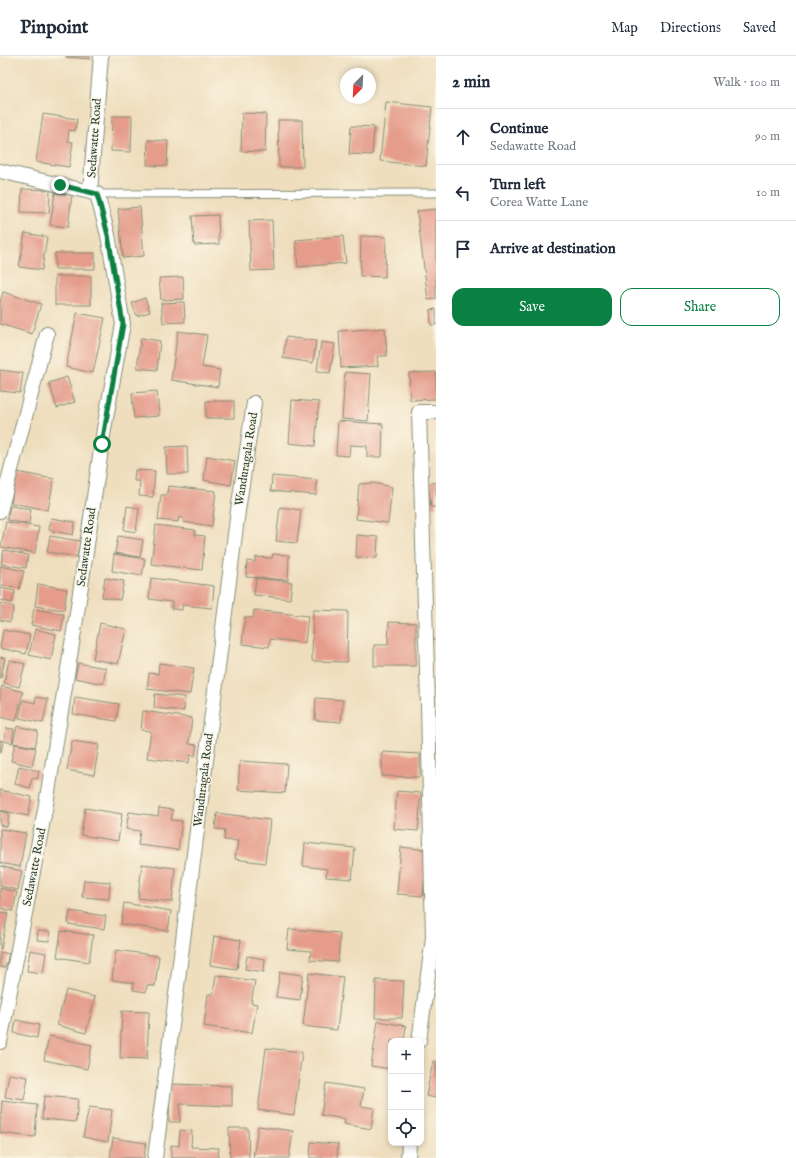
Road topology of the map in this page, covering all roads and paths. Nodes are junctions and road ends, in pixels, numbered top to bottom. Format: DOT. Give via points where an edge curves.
graph roads {
  1 [pos="101,56"];
  2 [pos="0,171"];
  3 [pos="94,193"];
  4 [pos="436,193"];
  5 [pos="47,334"];
  6 [pos="254,402"];
  7 [pos="436,412"];
  8 [pos="0,511"];
  9 [pos="419,1038"];
  10 [pos="0,1042"];
  11 [pos="409,1146"];
  12 [pos="155,1158"];
  13 [pos="408,1158"];
  1 -- 3 [label="street, Sedawatte Road"];
  2 -- 3 [label="street"];
  3 -- 4 [label="lane"];
  3 -- 10 [label="street, Sedawatte Road" via="108,235 123,324 104,429 45,810"];
  5 -- 8 [label="street"];
  6 -- 12 [label="street, Wanduragala Road"];
  7 -- 9 [label="street" via="419,412 433,938"];
  11 -- 13 [label="street"];
}
